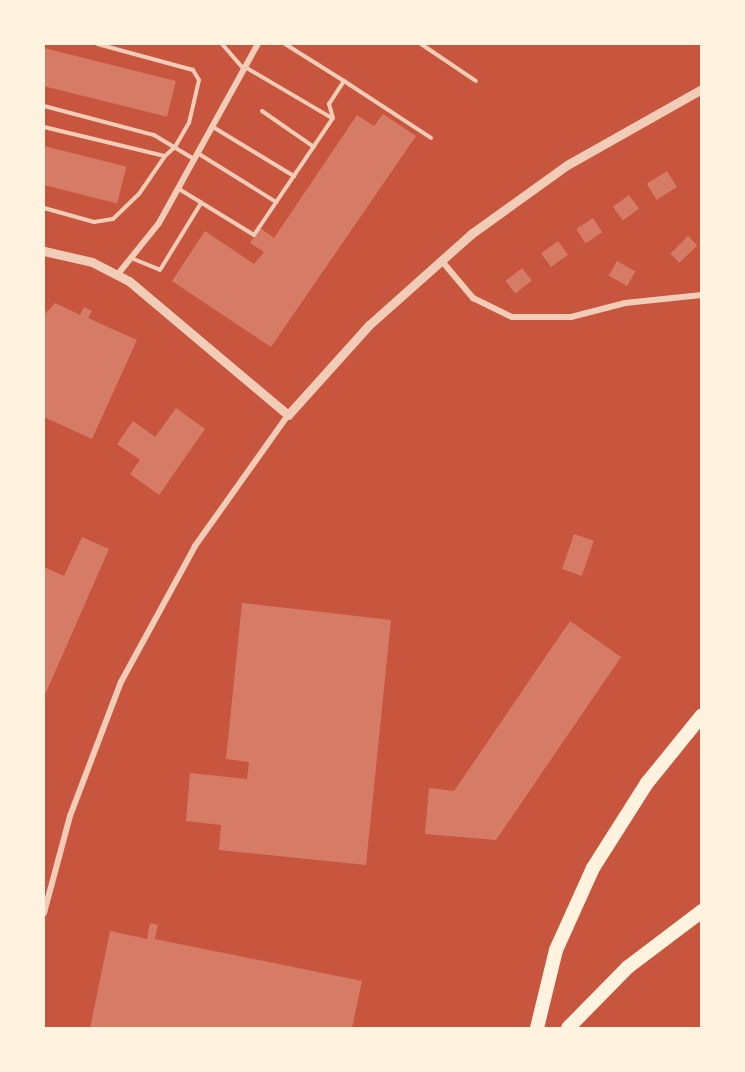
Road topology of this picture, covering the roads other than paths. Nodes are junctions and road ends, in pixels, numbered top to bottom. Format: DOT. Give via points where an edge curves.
graph roads {
  1 [pos="97,44"];
  2 [pos="222,44"];
  3 [pos="258,44"];
  4 [pos="285,44"];
  5 [pos="422,44"];
  6 [pos="244,68"];
  7 [pos="344,81"];
  8 [pos="476,81"];
  9 [pos="702,88"];
  10 [pos="44,106"];
  11 [pos="262,111"];
  12 [pos="333,118"];
  13 [pos="44,127"];
  14 [pos="213,127"];
  15 [pos="431,138"];
  16 [pos="175,147"];
  17 [pos="314,147"];
  18 [pos="165,156"];
  19 [pos="197,157"];
  20 [pos="294,176"];
  21 [pos="179,189"];
  22 [pos="201,202"];
  23 [pos="276,202"];
  24 [pos="44,208"];
  25 [pos="44,251"];
  26 [pos="131,258"];
  27 [pos="441,260"];
  28 [pos="118,274"];
  29 [pos="702,295"];
  30 [pos="288,415"];
  31 [pos="702,715"];
  32 [pos="702,911"];
  33 [pos="44,913"];
  34 [pos="537,1029"];
  35 [pos="568,1029"];
  1 -- 16 [label="lane" via="193,70 199,80 189,123"];
  2 -- 6 [label="lane"];
  3 -- 6 [label="street"];
  4 -- 7 [label="lane"];
  5 -- 8 [label="lane"];
  6 -- 12 [label="lane"];
  6 -- 14 [label="street"];
  7 -- 12 [label="lane" via="329,105"];
  7 -- 15 [label="lane"];
  9 -- 27 [label="street" via="567,165"];
  10 -- 16 [label="lane" via="154,135"];
  11 -- 17 [label="lane"];
  12 -- 17 [label="lane"];
  13 -- 18 [label="lane"];
  14 -- 19 [label="street"];
  14 -- 20 [label="lane"];
  16 -- 18 [label="lane"];
  16 -- 19 [label="lane"];
  17 -- 20 [label="lane"];
  18 -- 24 [label="lane" via="121,214 94,222"];
  19 -- 21 [label="street"];
  19 -- 23 [label="lane"];
  20 -- 23 [label="lane"];
  21 -- 22 [label="lane"];
  21 -- 26 [label="street"];
  22 -- 23 [label="lane" via="254,236"];
  22 -- 26 [label="lane" via="160,270"];
  25 -- 28 [label="street"];
  26 -- 28 [label="street"];
  27 -- 29 [label="street" via="473,298 512,317 571,317 625,303"];
  27 -- 30 [label="street" via="369,325"];
  28 -- 30 [label="street"];
  30 -- 33 [label="street" via="195,546 121,682 70,816"];
  31 -- 34 [label="highway" via="647,783 593,868 556,950"];
  32 -- 35 [label="highway" via="608,986"];
}
